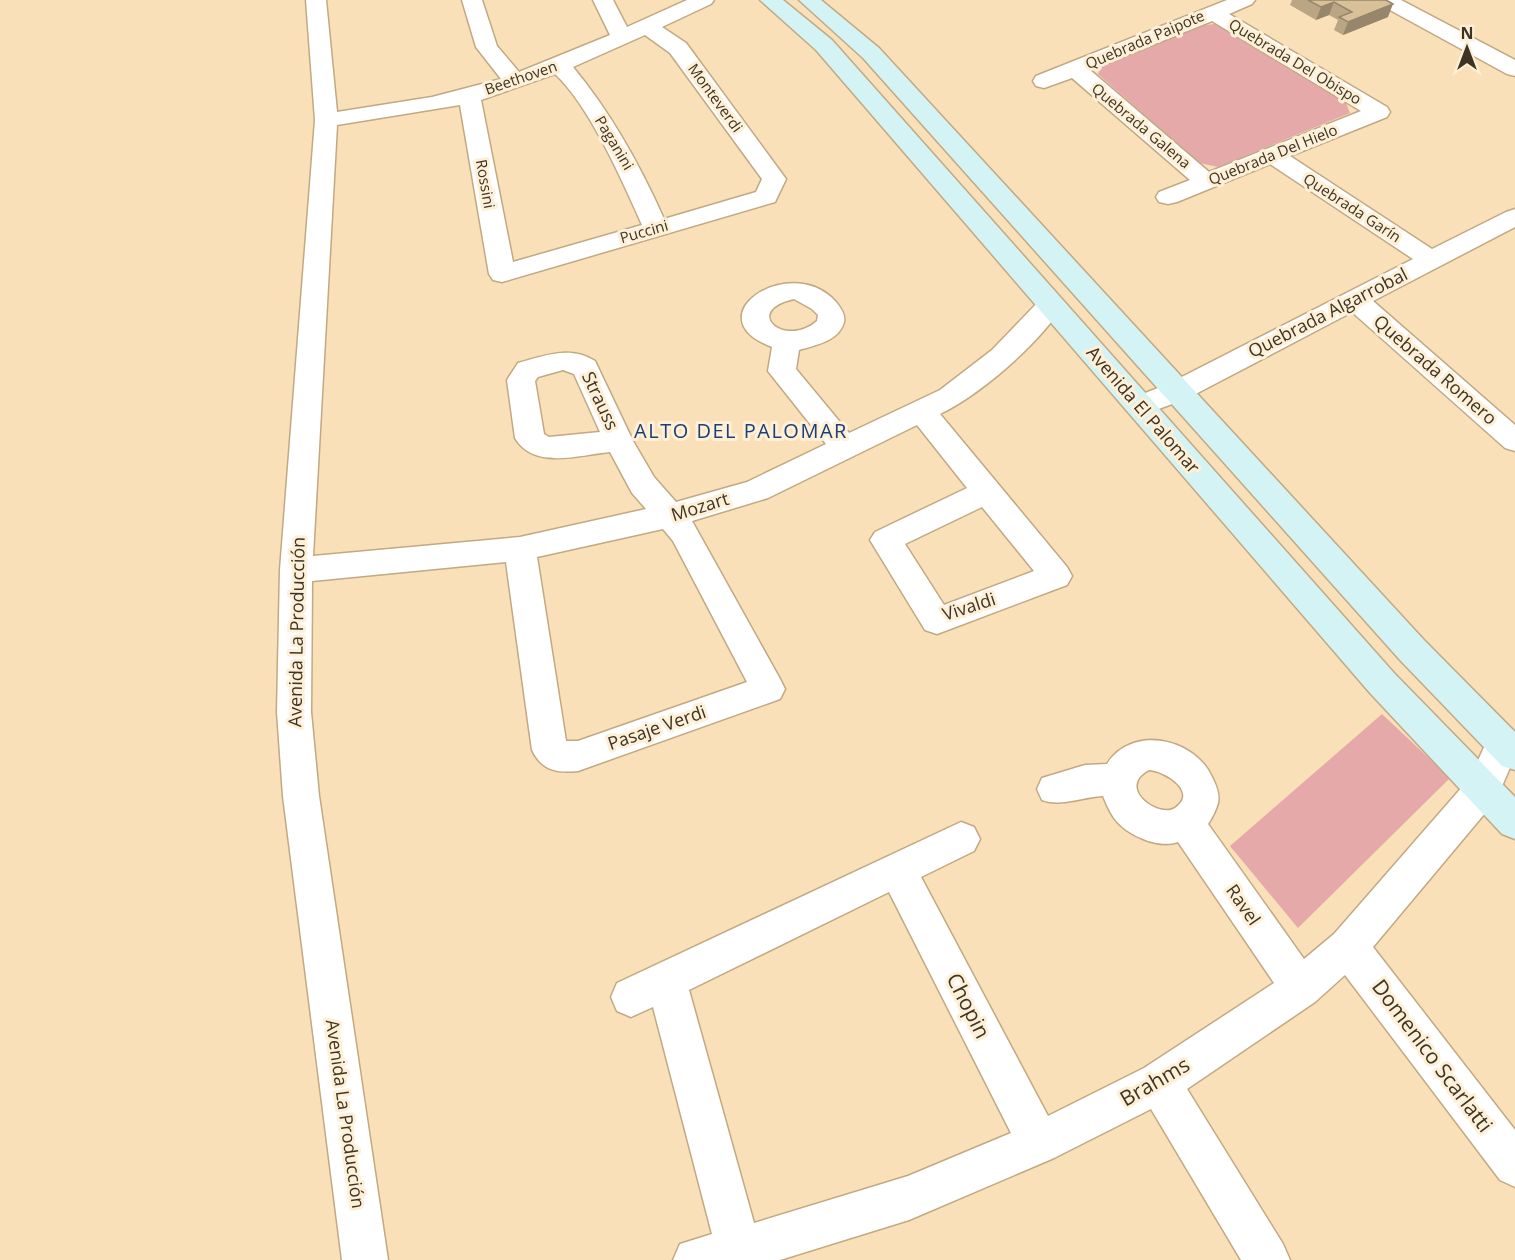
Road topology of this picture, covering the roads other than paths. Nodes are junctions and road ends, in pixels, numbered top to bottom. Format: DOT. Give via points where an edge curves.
graph roads {
  1 [pos="316,0"];
  2 [pos="472,0"];
  3 [pos="603,0"];
  4 [pos="704,0"];
  5 [pos="770,0"];
  6 [pos="809,0"];
  7 [pos="1245,0"];
  8 [pos="1386,0"];
  9 [pos="1212,12"];
  10 [pos="646,27"];
  11 [pos="622,38"];
  12 [pos="559,64"];
  13 [pos="1075,69"];
  14 [pos="1515,69"];
  15 [pos="515,81"];
  16 [pos="1044,81"];
  17 [pos="469,95"];
  18 [pos="1379,112"];
  19 [pos="326,120"];
  20 [pos="1273,156"];
  21 [pos="774,179"];
  22 [pos="1207,182"];
  23 [pos="1168,197"];
  24 [pos="1515,217"];
  25 [pos="656,229"];
  26 [pos="1431,260"];
  27 [pos="502,274"];
  28 [pos="1355,300"];
  29 [pos="1051,304"];
  30 [pos="787,341"];
  31 [pos="1178,391"];
  32 [pos="1140,406"];
  33 [pos="921,411"];
  34 [pos="1511,432"];
  35 [pos="618,441"];
  36 [pos="845,448"];
  37 [pos="987,491"];
  38 [pos="669,516"];
  39 [pos="520,549"];
  40 [pos="296,570"];
  41 [pos="1509,749"];
  42 [pos="1117,780"];
  43 [pos="1055,789"];
  44 [pos="1483,789"];
  45 [pos="1515,822"];
  46 [pos="1186,823"];
  47 [pos="961,839"];
  48 [pos="897,870"];
  49 [pos="1348,947"];
  50 [pos="1301,988"];
  51 [pos="1159,1083"];
  52 [pos="1039,1143"];
  53 [pos="1515,1165"];
  54 [pos="718,1256"];
  55 [pos="365,1260"];
  56 [pos="1267,1260"];
  1 -- 19 [label="street, Avenida La Producción"];
  2 -- 15 [label="street" via="487,47"];
  3 -- 11 [label="street"];
  4 -- 10 [label="street, Beethoven"];
  5 -- 29 [label="street, Avenida El Palomar" via="824,45"];
  6 -- 31 [label="street, Avenida El Palomar" via="871,53"];
  7 -- 9 [label="street, Quebrada Paipote"];
  8 -- 14 [label="street"];
  9 -- 13 [label="street, Quebrada Paipote"];
  9 -- 18 [label="street, Quebrada Del Obispo"];
  10 -- 11 [label="street, Beethoven"];
  10 -- 21 [label="street, Monteverdi" via="678,48"];
  11 -- 12 [label="street, Beethoven"];
  12 -- 15 [label="street, Beethoven"];
  12 -- 25 [label="street, Paganini" via="582,92 635,179"];
  13 -- 16 [label="street, Quebrada Paipote"];
  13 -- 22 [label="street, Quebrada Galena"];
  15 -- 17 [label="street, Beethoven"];
  17 -- 19 [label="street, Beethoven"];
  17 -- 27 [label="street, Rossini"];
  18 -- 20 [label="street, Quebrada Del Hielo"];
  19 -- 40 [label="street, Avenida La Producción"];
  20 -- 22 [label="street, Quebrada Del Hielo"];
  20 -- 26 [label="street, Quebrada Garín"];
  21 -- 25 [label="street, Puccini" via="766,197"];
  22 -- 23 [label="street, Quebrada Del Hielo"];
  24 -- 26 [label="street, Quebrada Algarrobal"];
  25 -- 27 [label="street, Puccini"];
  26 -- 28 [label="street, Quebrada Algarrobal"];
  28 -- 31 [label="street, Quebrada Algarrobal"];
  28 -- 34 [label="street, Quebrada Romero"];
  29 -- 32 [label="street, Avenida El Palomar"];
  29 -- 33 [label="street, Mozart" via="1002,357 950,397"];
  30 -- 36 [label="street" via="782,371"];
  31 -- 32 [label="street, Quebrada Algarrobal"];
  31 -- 41 [label="street, Avenida El Palomar" via="1413,650"];
  32 -- 44 [label="street, Avenida El Palomar" via="1382,683"];
  33 -- 36 [label="street, Mozart"];
  33 -- 37 [label="street, Vivaldi"];
  35 -- 38 [label="street, Strauss" via="643,485"];
  36 -- 38 [label="street, Mozart" via="757,490"];
  37 -- 37 [label="street, Vivaldi" via="886,540 938,621 1056,576"];
  38 -- 39 [label="street, Mozart"];
  38 -- 39 [label="street, Pasaje Verdi" via="684,533 768,689 578,756 559,757 550,750"];
  39 -- 40 [label="street, Mozart"];
  40 -- 55 [label="street, Avenida La Producción" via="294,712 301,796"];
  41 -- 44 [label="street, Brahms"];
  42 -- 43 [label="street" via="1085,781"];
  42 -- 46 [label="street" via="1119,794 1139,819 1155,826"];
  42 -- 46 [label="street" via="1132,759 1146,754 1178,762 1191,772 1201,800 1197,813"];
  44 -- 45 [label="street, Avenida El Palomar"];
  44 -- 49 [label="street, Brahms"];
  46 -- 50 [label="street, Ravel"];
  47 -- 48 [label="street"];
  48 -- 52 [label="street, Chopin"];
  48 -- 54 [label="street" via="648,989"];
  49 -- 50 [label="street, Brahms"];
  49 -- 53 [label="street, Domenico Scarlatti"];
  50 -- 51 [label="street, Brahms"];
  51 -- 52 [label="street, Brahms"];
  51 -- 56 [label="street"];
  52 -- 54 [label="street, Brahms" via="909,1198"];
}
